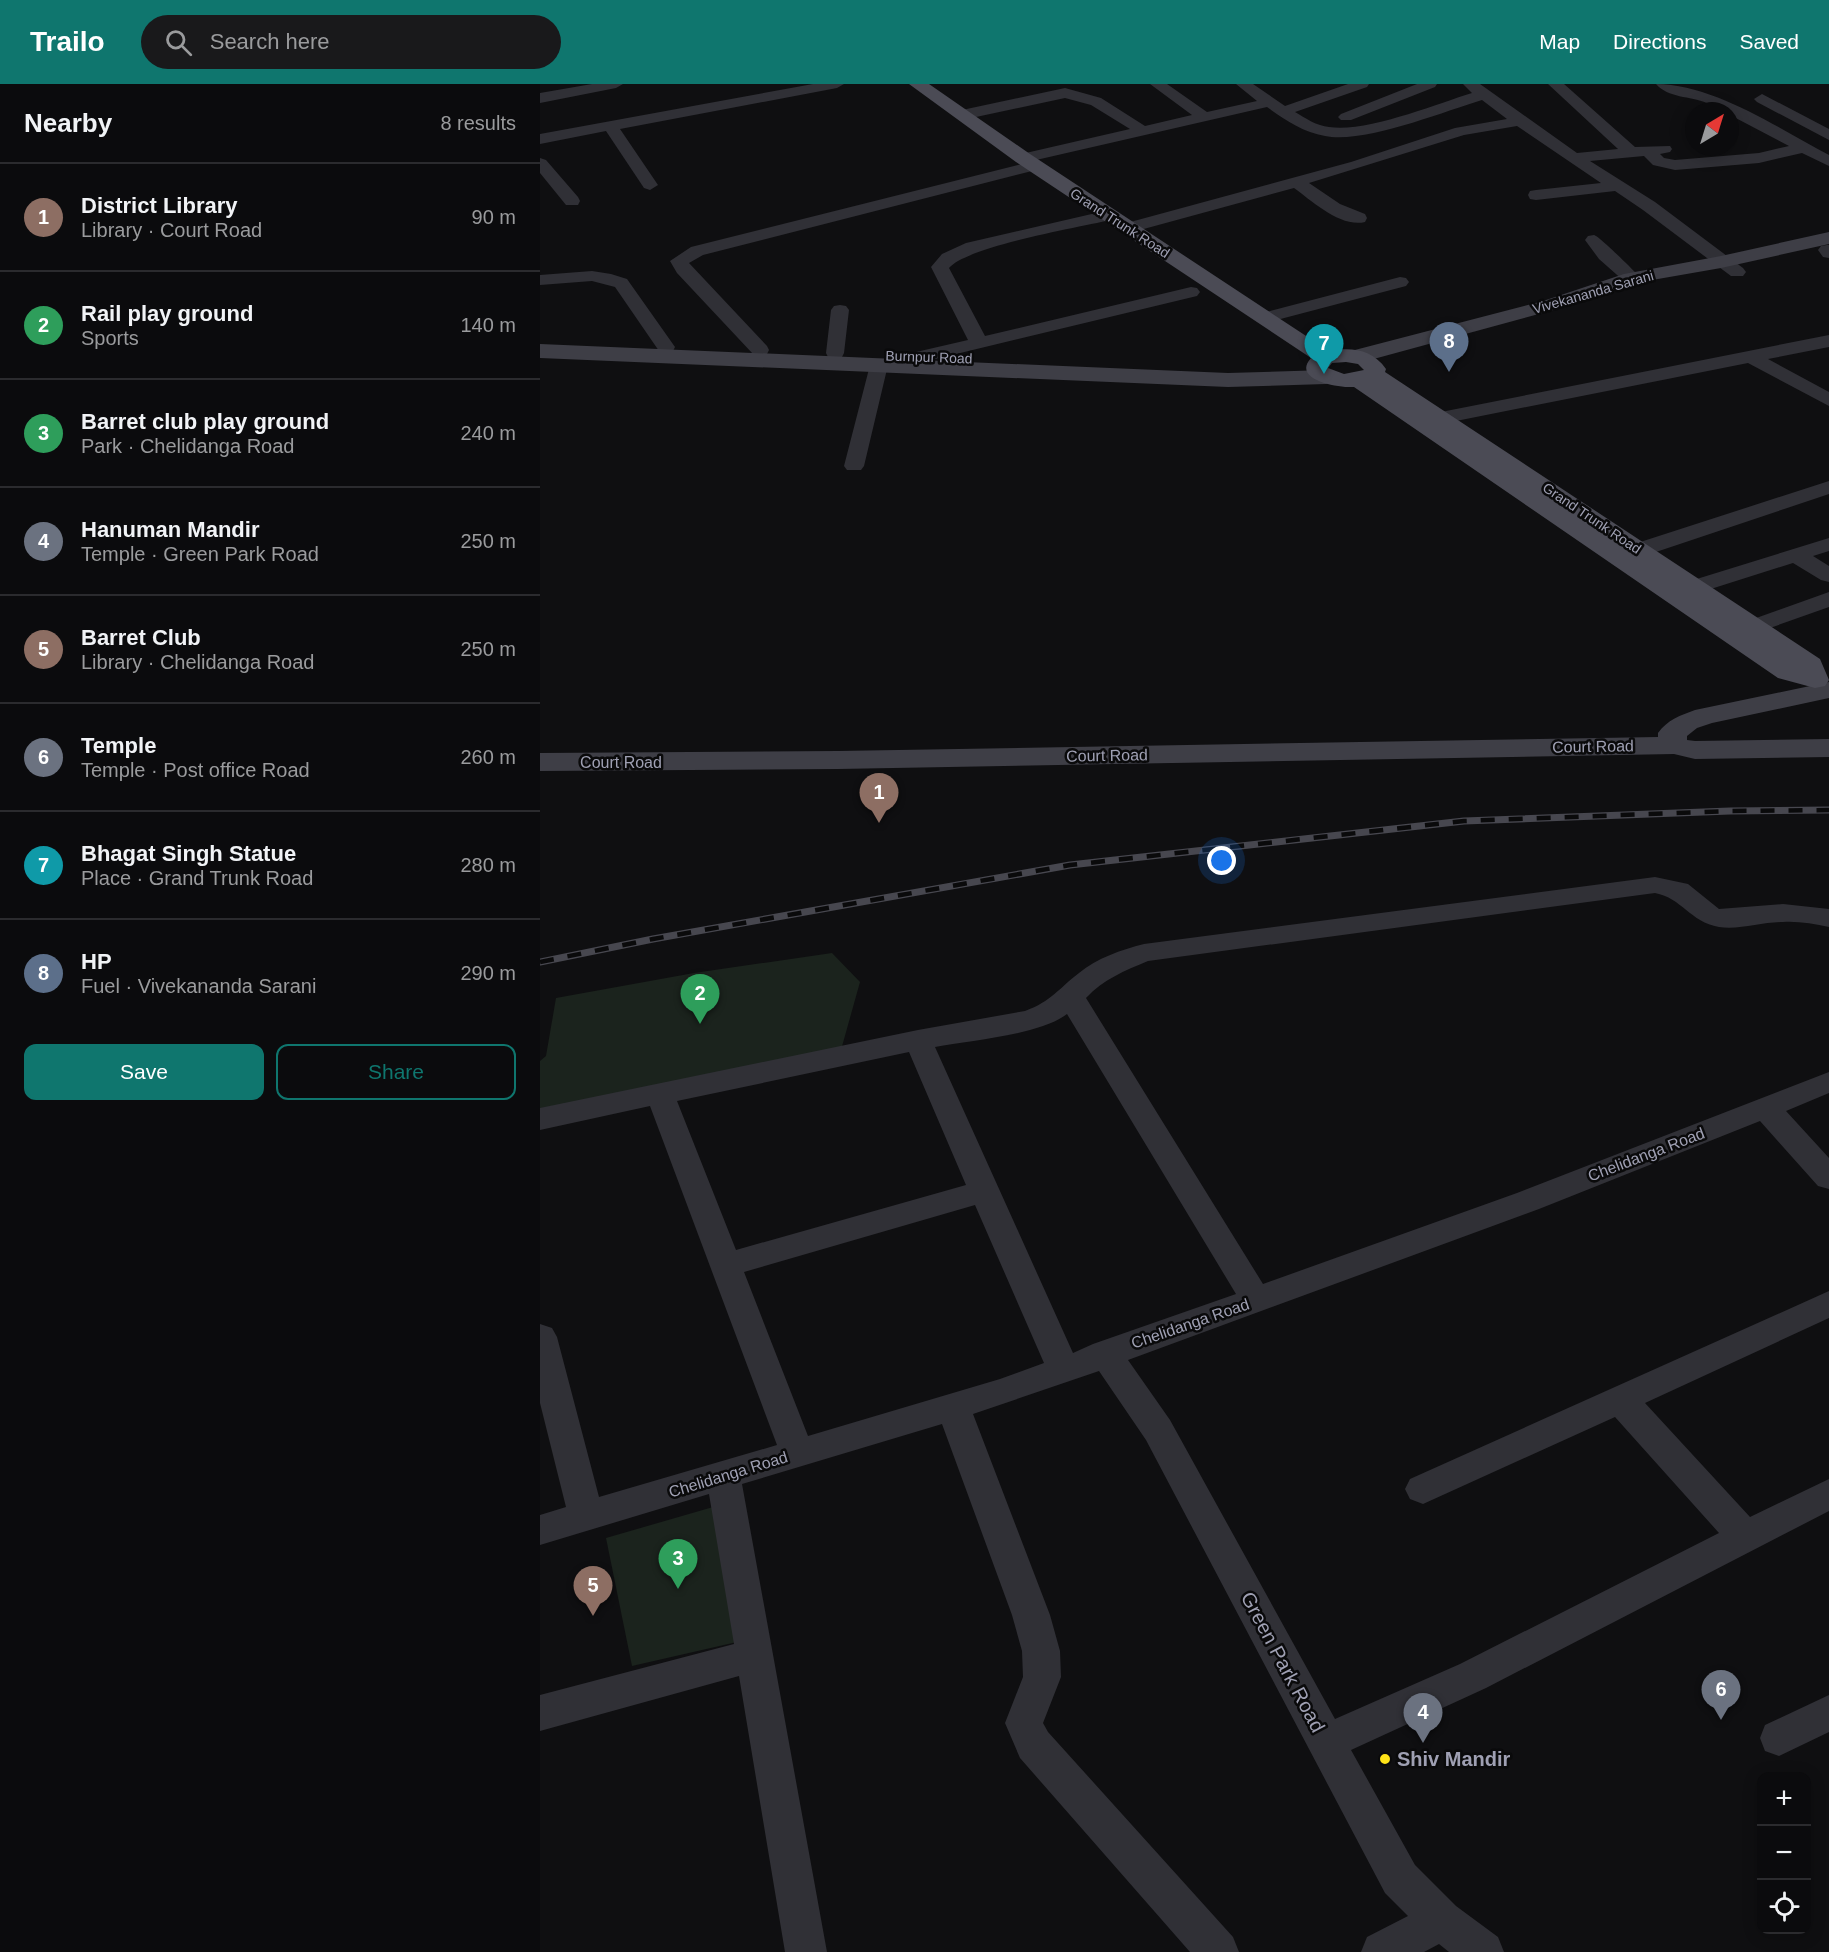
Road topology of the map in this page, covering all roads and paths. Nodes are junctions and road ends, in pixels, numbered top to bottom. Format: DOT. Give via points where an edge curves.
graph roads {
  1 [pos="837,84"];
  2 [pos="918,84"];
  3 [pos="1157,84"];
  4 [pos="1243,84"];
  5 [pos="1362,84"];
  6 [pos="1430,84"];
  7 [pos="1470,84"];
  8 [pos="1555,84"];
  9 [pos="1663,84"];
  10 [pos="606,85"];
  11 [pos="1485,94"];
  12 [pos="540,98"];
  13 [pos="1762,99"];
  14 [pos="1271,102"];
  15 [pos="1284,111"];
  16 [pos="962,115"];
  17 [pos="1205,117"];
  18 [pos="1520,121"];
  19 [pos="540,123"];
  20 [pos="610,126"];
  21 [pos="1316,129"];
  22 [pos="1143,131"];
  23 [pos="1778,135"];
  24 [pos="1829,135"];
  25 [pos="546,138"];
  26 [pos="1759,139"];
  27 [pos="1685,148"];
  28 [pos="1802,148"];
  29 [pos="1638,150"];
  30 [pos="1574,158"];
  31 [pos="1756,159"];
  32 [pos="1829,161"];
  33 [pos="1028,162"];
  34 [pos="540,163"];
  35 [pos="1770,173"];
  36 [pos="1714,178"];
  37 [pos="1693,179"];
  38 [pos="1297,182"];
  39 [pos="650,185"];
  40 [pos="1617,186"];
  41 [pos="1536,195"];
  42 [pos="572,201"];
  43 [pos="1109,215"];
  44 [pos="1359,219"];
  45 [pos="1129,228"];
  46 [pos="1594,240"];
  47 [pos="1829,247"];
  48 [pos="1729,267"];
  49 [pos="540,280"];
  50 [pos="1400,282"];
  51 [pos="1191,292"];
  52 [pos="1634,292"];
  53 [pos="840,310"];
  54 [pos="1265,318"];
  55 [pos="1829,341"];
  56 [pos="540,342"];
  57 [pos="979,343"];
  58 [pos="666,347"];
  59 [pos="760,350"];
  60 [pos="540,351"];
  61 [pos="835,353"];
  62 [pos="923,356"];
  63 [pos="1751,357"];
  64 [pos="879,365"];
  65 [pos="1323,366"];
  66 [pos="1366,370"];
  67 [pos="1829,400"];
  68 [pos="1441,418"];
  69 [pos="854,466"];
  70 [pos="1829,486"];
  71 [pos="1829,544"];
  72 [pos="1639,550"];
  73 [pos="1796,555"];
  74 [pos="1829,575"];
  75 [pos="1695,587"];
  76 [pos="1829,599"];
  77 [pos="1753,627"];
  78 [pos="1816,681"];
  79 [pos="1674,745"];
  80 [pos="1829,748"];
  81 [pos="540,762"];
  82 [pos="1829,918"];
  83 [pos="1071,997"];
  84 [pos="918,1040"];
  85 [pos="1829,1082"];
  86 [pos="660,1094"];
  87 [pos="1766,1108"];
  88 [pos="540,1119"];
  89 [pos="1829,1178"];
  90 [pos="985,1191"];
  91 [pos="726,1265"];
  92 [pos="1256,1300"];
  93 [pos="1829,1304"];
  94 [pos="540,1337"];
  95 [pos="1105,1353"];
  96 [pos="1063,1369"];
  97 [pos="1620,1399"];
  98 [pos="953,1406"];
  99 [pos="797,1453"];
  100 [pos="723,1475"];
  101 [pos="1423,1489"];
  102 [pos="1829,1494"];
  103 [pos="586,1516"];
  104 [pos="540,1530"];
  105 [pos="1745,1536"];
  106 [pos="754,1655"];
  107 [pos="1829,1712"];
  108 [pos="540,1713"];
  109 [pos="1779,1738"];
  110 [pos="1326,1742"];
  111 [pos="1441,1920"];
  112 [pos="806,1952"];
  113 [pos="1218,1952"];
  114 [pos="1382,1952"];
  115 [pos="1483,1952"];
  1 -- 20 [label="street"];
  2 -- 16 [label="main road, Grand Trunk Road"];
  3 -- 17 [label="street"];
  4 -- 14 [label="street"];
  5 -- 15 [label="street"];
  6 -- 21 [label="street"];
  7 -- 11 [label="street"];
  8 -- 29 [label="street"];
  9 -- 23 [label="street" via="1711,99"];
  10 -- 12 [label="street"];
  11 -- 18 [label="street"];
  11 -- 21 [label="street" via="1344,134"];
  13 -- 24 [label="street"];
  14 -- 15 [label="street"];
  14 -- 17 [label="street"];
  15 -- 21 [label="street"];
  16 -- 22 [label="street" via="1077,93"];
  16 -- 33 [label="main road, Grand Trunk Road"];
  17 -- 22 [label="street"];
  18 -- 30 [label="street"];
  18 -- 38 [label="street" via="1461,131"];
  19 -- 25 [label="street"];
  20 -- 25 [label="street"];
  20 -- 39 [label="street"];
  22 -- 33 [label="street"];
  23 -- 26 [label="street"];
  23 -- 28 [label="street"];
  27 -- 29 [label="street"];
  28 -- 31 [label="street"];
  28 -- 32 [label="street"];
  29 -- 30 [label="street"];
  29 -- 31 [label="street" via="1667,164"];
  30 -- 40 [label="street"];
  31 -- 35 [label="street"];
  33 -- 43 [label="main road, Grand Trunk Road"];
  33 -- 59 [label="street" via="705,249 679,261"];
  34 -- 42 [label="street"];
  36 -- 37 [label="street"];
  38 -- 44 [label="street" via="1331,208"];
  38 -- 45 [label="street"];
  40 -- 41 [label="street"];
  40 -- 48 [label="street"];
  43 -- 45 [label="main road, Grand Trunk Road"];
  43 -- 57 [label="street" via="972,247 948,258 940,267"];
  45 -- 54 [label="main road, Grand Trunk Road"];
  46 -- 52 [label="street"];
  47 -- 48 [label="street, Vivekananda Sarani"];
  48 -- 52 [label="street, Vivekananda Sarani"];
  49 -- 58 [label="street" via="613,278 621,283"];
  50 -- 54 [label="street"];
  51 -- 57 [label="street"];
  52 -- 66 [label="street, Vivekananda Sarani"];
  53 -- 61 [label="street"];
  54 -- 65 [label="main road, Grand Trunk Road"];
  55 -- 63 [label="street"];
  56 -- 58 [label="street, Burnpur Road"];
  57 -- 62 [label="street"];
  58 -- 59 [label="street, Burnpur Road"];
  59 -- 61 [label="street, Burnpur Road"];
  60 -- 64 [label="street"];
  61 -- 62 [label="street, Burnpur Road"];
  62 -- 65 [label="street, Burnpur Road" via="1229,371"];
  63 -- 67 [label="street"];
  63 -- 68 [label="street"];
  64 -- 65 [label="street" via="1228,380"];
  64 -- 69 [label="street"];
  65 -- 66 [label="main road" via="1342,355"];
  66 -- 68 [label="main road, Grand Trunk Road"];
  66 -- 78 [label="main road, Grand Trunk Road" via="1614,551"];
  68 -- 72 [label="main road, Grand Trunk Road"];
  70 -- 72 [label="street"];
  71 -- 73 [label="street"];
  72 -- 75 [label="main road, Grand Trunk Road"];
  73 -- 74 [label="street"];
  73 -- 75 [label="street"];
  75 -- 77 [label="main road, Grand Trunk Road"];
  76 -- 77 [label="street"];
  77 -- 78 [label="main road, Grand Trunk Road"];
  78 -- 79 [label="street" via="1687,722 1672,733"];
  79 -- 80 [label="street, Court Road" via="1695,750"];
  79 -- 81 [label="street, Court Road"];
  82 -- 83 [label="street" via="1783,913 1718,918 1701,911 1672,887 1655,885 1144,953 1106,967"];
  83 -- 84 [label="street" via="1051,1012 1030,1020"];
  83 -- 92 [label="street"];
  84 -- 86 [label="street"];
  84 -- 90 [label="street"];
  85 -- 87 [label="street, Chelidanga Road"];
  86 -- 88 [label="street"];
  86 -- 91 [label="street"];
  87 -- 89 [label="street"];
  87 -- 92 [label="street, Chelidanga Road" via="1528,1201"];
  90 -- 91 [label="street"];
  90 -- 96 [label="street"];
  91 -- 99 [label="street"];
  92 -- 95 [label="street, Chelidanga Road"];
  93 -- 97 [label="street"];
  94 -- 103 [label="street"];
  95 -- 96 [label="street, Chelidanga Road"];
  95 -- 110 [label="street, Green Park Road" via="1158,1430"];
  96 -- 98 [label="street, Chelidanga Road"];
  97 -- 101 [label="street"];
  97 -- 105 [label="street"];
  98 -- 99 [label="street, Chelidanga Road"];
  98 -- 113 [label="street" via="1041,1651 1042,1677 1024,1723 1034,1745"];
  99 -- 100 [label="street, Chelidanga Road"];
  100 -- 103 [label="street, Chelidanga Road"];
  100 -- 106 [label="street"];
  102 -- 105 [label="street"];
  103 -- 104 [label="street, Chelidanga Road"];
  105 -- 110 [label="street" via="1473,1676"];
  106 -- 108 [label="street"];
  106 -- 112 [label="street"];
  107 -- 109 [label="street"];
  110 -- 111 [label="street, Green Park Road" via="1400,1879"];
  111 -- 114 [label="street"];
  111 -- 115 [label="street, Green Park Road"];
}
